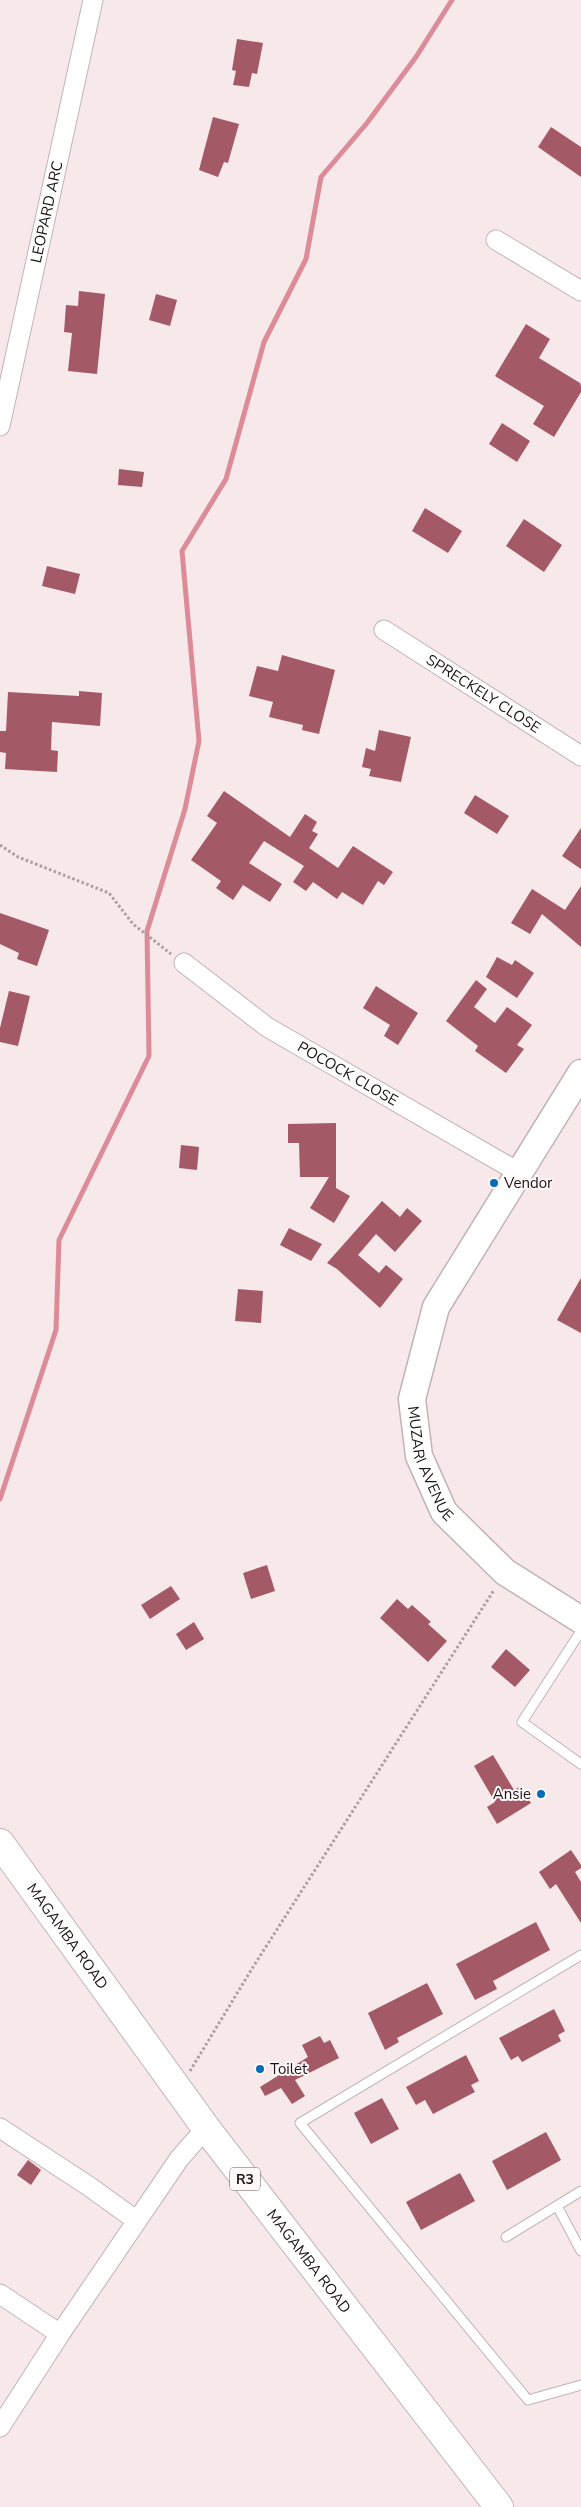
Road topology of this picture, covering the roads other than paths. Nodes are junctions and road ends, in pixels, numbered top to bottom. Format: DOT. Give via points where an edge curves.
graph roads {
  1 [pos="93,0"];
  2 [pos="496,240"];
  3 [pos="581,291"];
  4 [pos="7,366"];
  5 [pos="0,426"];
  6 [pos="384,630"];
  7 [pos="581,756"];
  8 [pos="184,963"];
  9 [pos="581,1073"];
  10 [pos="518,1172"];
  11 [pos="581,1620"];
  12 [pos="581,1631"];
  13 [pos="581,1764"];
  14 [pos="0,1843"];
  15 [pos="581,1955"];
  16 [pos="0,2128"];
  17 [pos="206,2128"];
  18 [pos="581,2192"];
  19 [pos="557,2206"];
  20 [pos="137,2221"];
  21 [pos="506,2237"];
  22 [pos="581,2251"];
  23 [pos="0,2294"];
  24 [pos="60,2334"];
  25 [pos="581,2385"];
  26 [pos="0,2427"];
  27 [pos="499,2507"];
  1 -- 4 [label="street, LEOPARD ARC"];
  2 -- 3 [label="street"];
  4 -- 5 [label="street, LEOPARD ARC"];
  6 -- 7 [label="street, SPRECKELY CLOSE"];
  8 -- 10 [label="street, POCOCK CLOSE" via="267,1027"];
  9 -- 10 [label="street, MUZARI AVENUE"];
  10 -- 11 [label="street, MUZARI AVENUE" via="436,1307 412,1399 419,1456 444,1512 505,1572"];
  12 -- 13 [label="lane" via="522,1722"];
  14 -- 17 [label="highway, MAGAMBA ROAD / R3"];
  15 -- 25 [label="lane" via="300,2123 528,2400"];
  16 -- 20 [label="street"];
  17 -- 20 [label="street" via="179,2159"];
  17 -- 27 [label="highway, MAGAMBA ROAD / R3"];
  18 -- 19 [label="lane"];
  19 -- 21 [label="lane"];
  19 -- 22 [label="lane"];
  20 -- 24 [label="street"];
  23 -- 24 [label="street"];
  24 -- 26 [label="street"];
}
